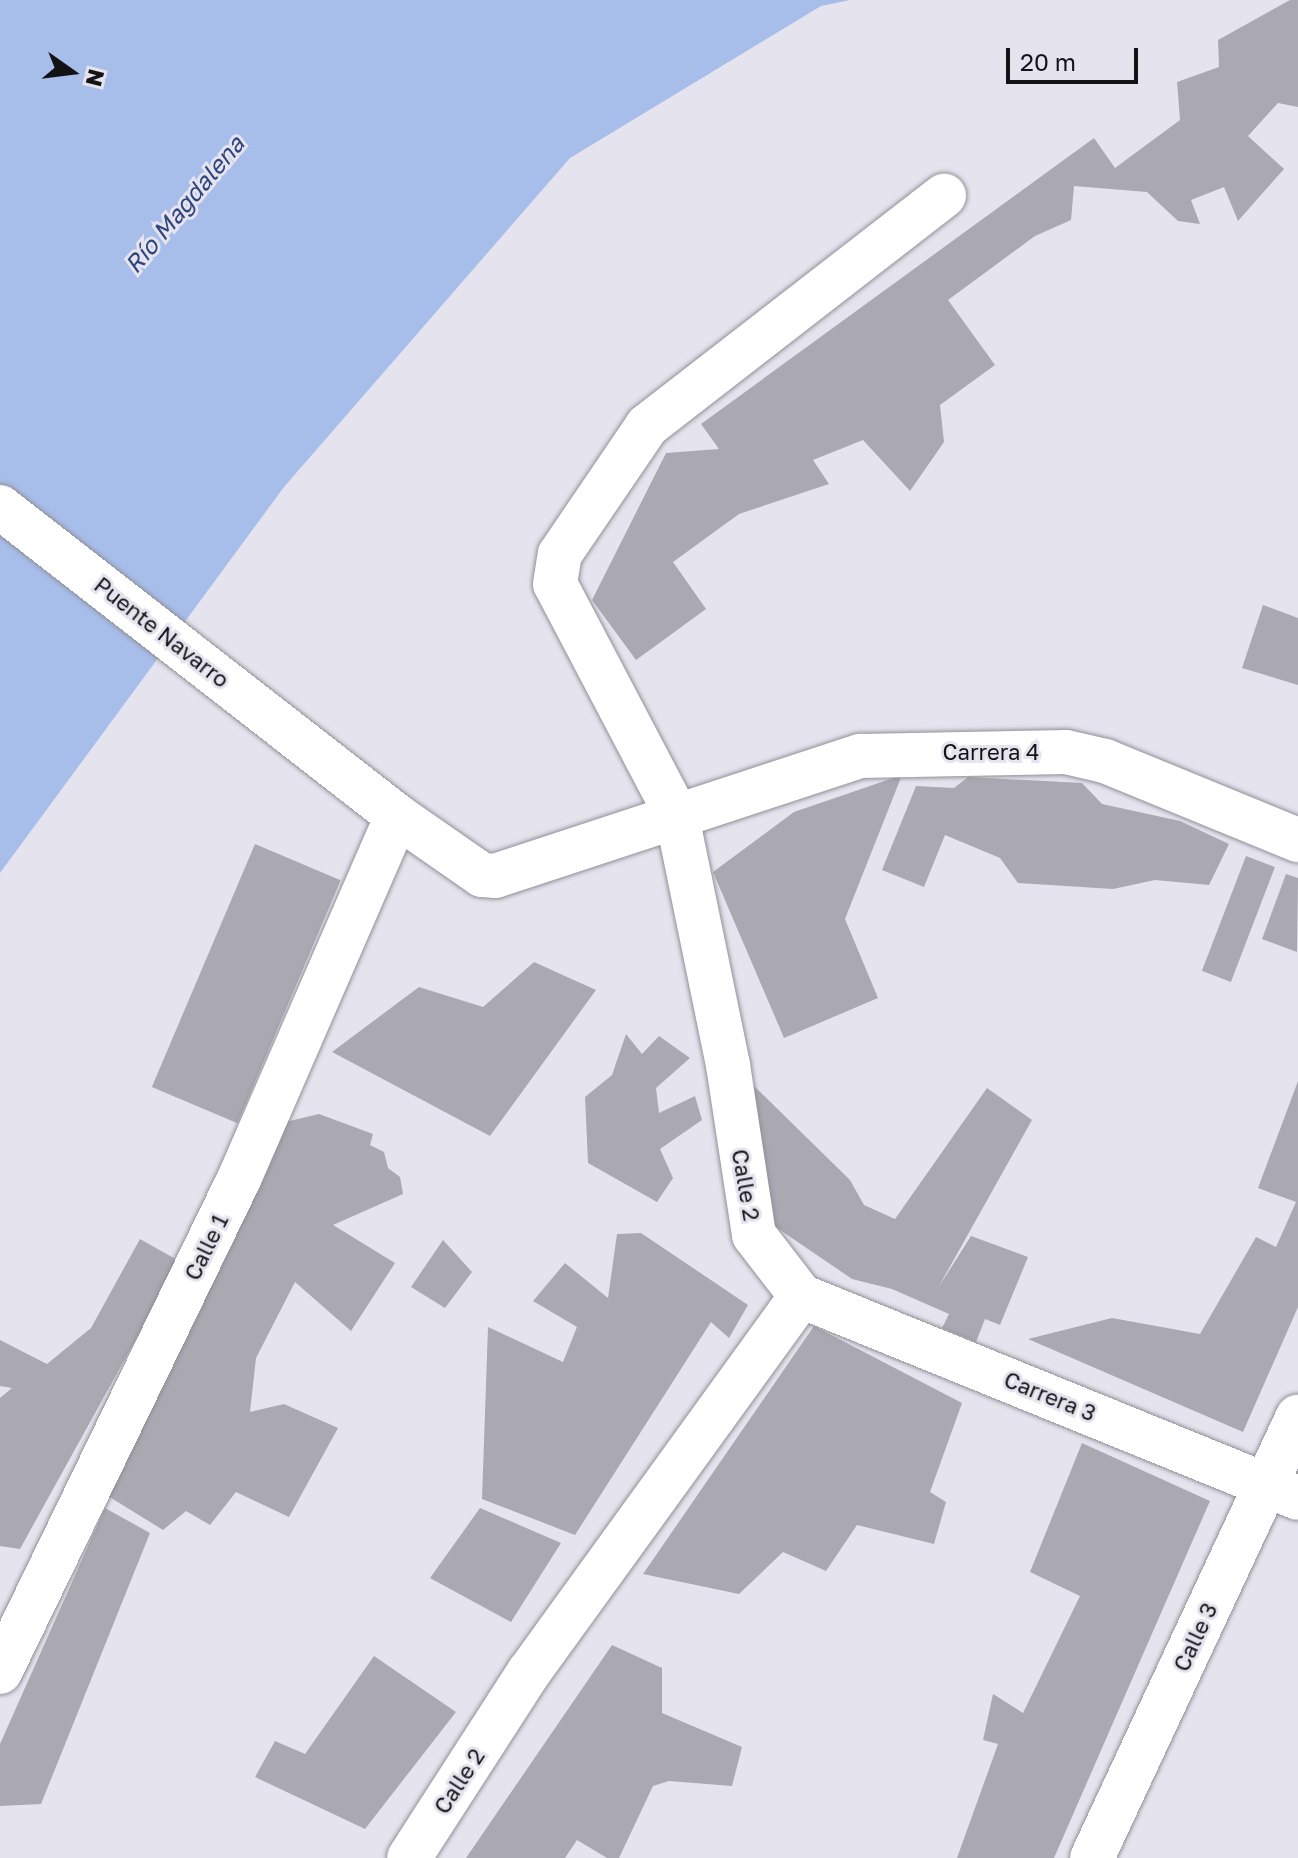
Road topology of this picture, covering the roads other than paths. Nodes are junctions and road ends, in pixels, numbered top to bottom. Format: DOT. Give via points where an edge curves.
graph roads {
  1 [pos="944,196"];
  2 [pos="0,507"];
  3 [pos="397,816"];
  4 [pos="677,816"];
  5 [pos="1298,840"];
  6 [pos="801,1296"];
  7 [pos="1298,1417"];
  8 [pos="1282,1490"];
  9 [pos="0,1672"];
  10 [pos="409,1858"];
  11 [pos="1092,1858"];
  1 -- 4 [label="street, Calle 2" via="647,426 560,554 555,584"];
  2 -- 3 [label="street, Puente Navarro"];
  3 -- 4 [label="street, Carrera 4" via="489,876"];
  3 -- 9 [label="street, Calle 1" via="239,1179"];
  4 -- 5 [label="street, Carrera 4" via="861,756 1052,752 1105,761"];
  4 -- 6 [label="street, Calle 2" via="728,1065 754,1235"];
  6 -- 8 [label="street, Carrera 3"];
  6 -- 10 [label="street, Calle 2" via="529,1672"];
  7 -- 8 [label="street, Calle 3"];
  8 -- 11 [label="street, Calle 3"];
}
